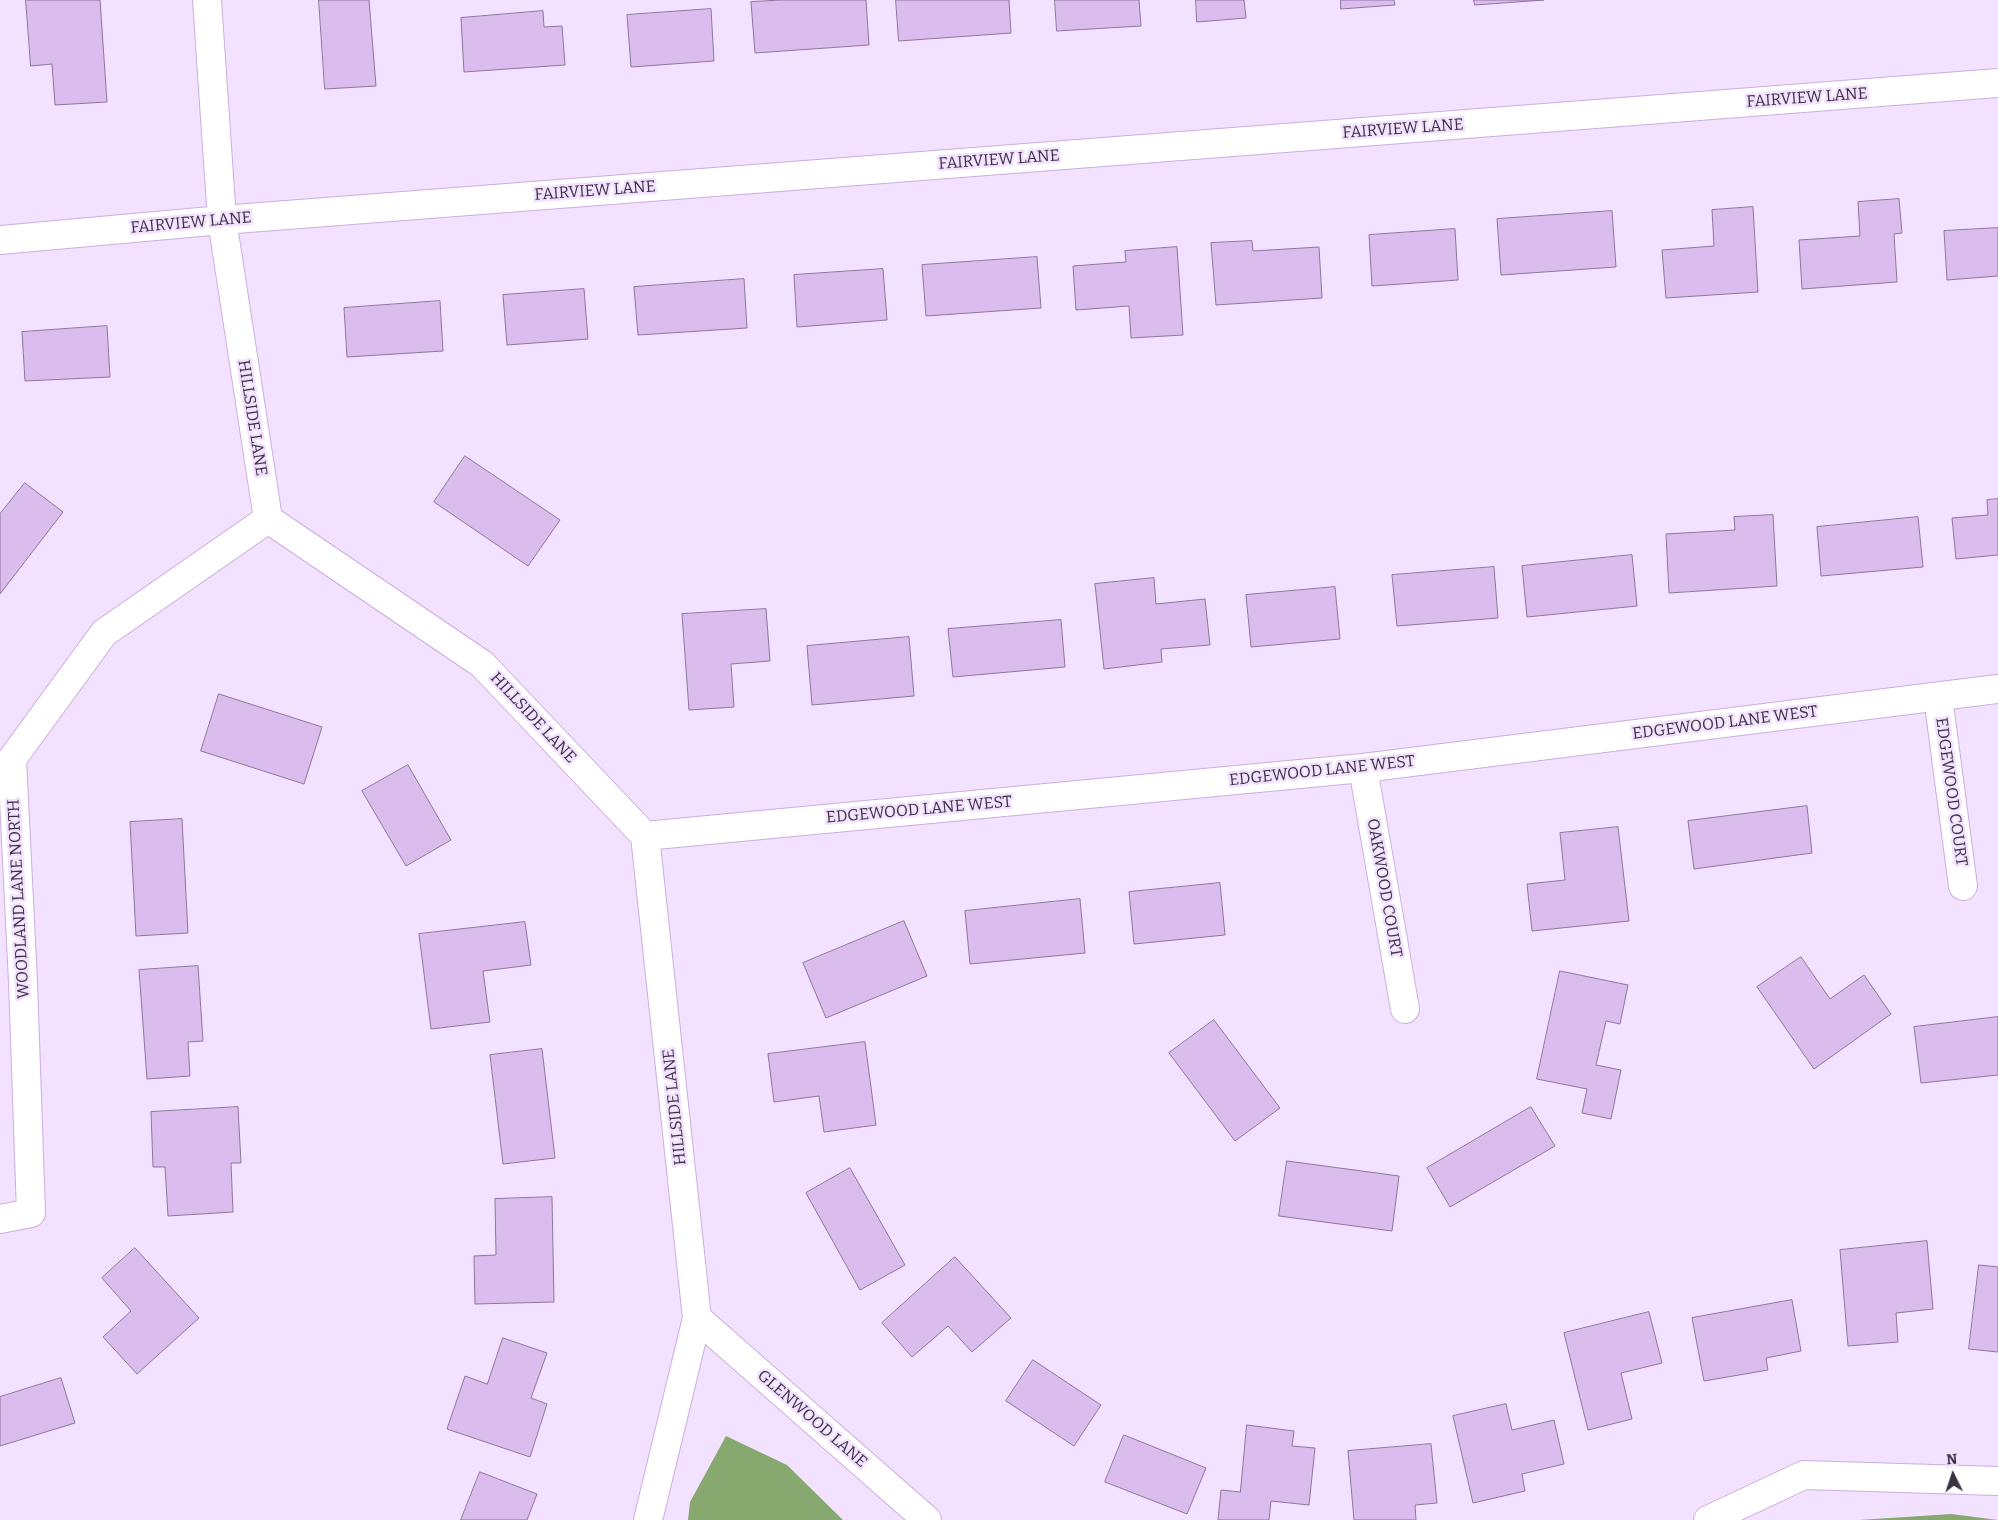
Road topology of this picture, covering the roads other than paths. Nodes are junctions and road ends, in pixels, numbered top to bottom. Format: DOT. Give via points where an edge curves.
graph roads {
  1 [pos="207,0"];
  2 [pos="1998,84"];
  3 [pos="222,220"];
  4 [pos="0,240"];
  5 [pos="268,519"];
  6 [pos="1998,689"];
  7 [pos="1938,697"];
  8 [pos="1363,768"];
  9 [pos="645,836"];
  10 [pos="1963,886"];
  11 [pos="1405,1009"];
  12 [pos="0,1219"];
  13 [pos="697,1318"];
  14 [pos="1998,1481"];
  15 [pos="648,1520"];
  16 [pos="927,1520"];
  17 [pos="1708,1520"];
  1 -- 3 [label="street, HILLSIDE LANE"];
  2 -- 3 [label="street, FAIRVIEW LANE"];
  3 -- 4 [label="street, FAIRVIEW LANE"];
  3 -- 5 [label="street, HILLSIDE LANE"];
  5 -- 9 [label="street, HILLSIDE LANE" via="482,664"];
  5 -- 12 [label="street, WOODLAND LANE NORTH" via="104,632 12,759 31,1213"];
  6 -- 7 [label="street, EDGEWOOD LANE WEST"];
  7 -- 8 [label="street, EDGEWOOD LANE WEST"];
  7 -- 10 [label="street, EDGEWOOD COURT"];
  8 -- 9 [label="street, EDGEWOOD LANE WEST"];
  8 -- 11 [label="street, OAKWOOD COURT"];
  9 -- 13 [label="street, HILLSIDE LANE"];
  13 -- 15 [label="street, HILLSIDE LANE"];
  13 -- 16 [label="street, GLENWOOD LANE"];
  14 -- 17 [label="street" via="1804,1474"];
}
